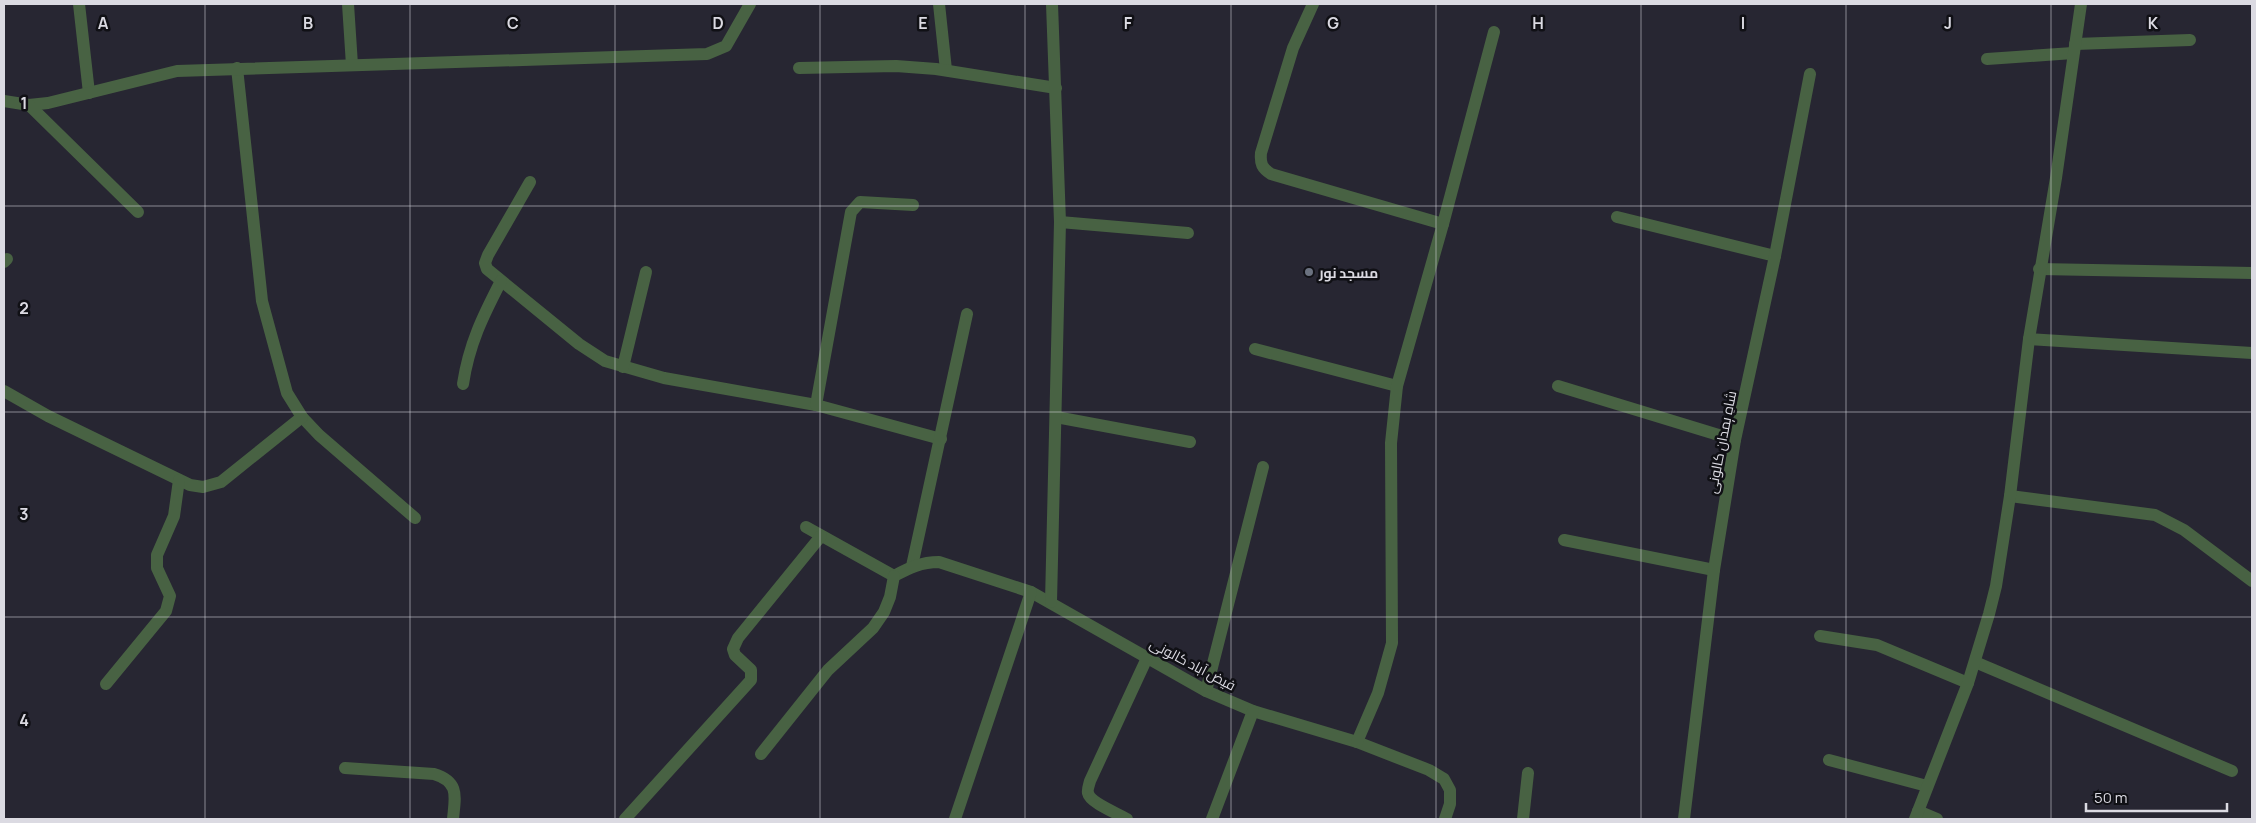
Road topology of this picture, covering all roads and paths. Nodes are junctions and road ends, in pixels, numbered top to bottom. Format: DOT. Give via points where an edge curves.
graph roads {
  1 [pos="79,4"];
  2 [pos="348,4"];
  3 [pos="750,4"];
  4 [pos="939,4"];
  5 [pos="1052,4"];
  6 [pos="1313,4"];
  7 [pos="2081,4"];
  8 [pos="1494,32"];
  9 [pos="2190,40"];
  10 [pos="2074,49"];
  11 [pos="1987,58"];
  12 [pos="352,64"];
  13 [pos="237,68"];
  14 [pos="799,68"];
  15 [pos="946,70"];
  16 [pos="1810,74"];
  17 [pos="1056,88"];
  18 [pos="89,93"];
  19 [pos="4,101"];
  20 [pos="29,105"];
  21 [pos="530,182"];
  22 [pos="913,205"];
  23 [pos="138,212"];
  24 [pos="1617,217"];
  25 [pos="1060,222"];
  26 [pos="1444,224"];
  27 [pos="1188,233"];
  28 [pos="1775,256"];
  29 [pos="2039,269"];
  30 [pos="646,272"];
  31 [pos="2252,273"];
  32 [pos="501,281"];
  33 [pos="967,314"];
  34 [pos="2029,339"];
  35 [pos="1255,349"];
  36 [pos="2252,353"];
  37 [pos="623,367"];
  38 [pos="463,384"];
  39 [pos="1397,386"];
  40 [pos="1558,386"];
  41 [pos="4,391"];
  42 [pos="816,405"];
  43 [pos="302,417"];
  44 [pos="1056,417"];
  45 [pos="941,439"];
  46 [pos="1735,440"];
  47 [pos="1190,442"];
  48 [pos="1263,467"];
  49 [pos="179,480"];
  50 [pos="2010,496"];
  51 [pos="415,518"];
  52 [pos="806,527"];
  53 [pos="821,536"];
  54 [pos="1564,540"];
  55 [pos="912,566"];
  56 [pos="1714,570"];
  57 [pos="894,576"];
  58 [pos="2252,581"];
  59 [pos="1031,592"];
  60 [pos="1051,602"];
  61 [pos="1820,636"];
  62 [pos="1147,658"];
  63 [pos="1975,662"];
  64 [pos="1968,683"];
  65 [pos="106,684"];
  66 [pos="1206,691"];
  67 [pos="1253,711"];
  68 [pos="1357,742"];
  69 [pos="761,754"];
  70 [pos="1829,760"];
  71 [pos="345,768"];
  72 [pos="2232,771"];
  73 [pos="1528,773"];
  74 [pos="1927,786"];
  75 [pos="1917,815"];
  76 [pos="453,819"];
  77 [pos="625,819"];
  78 [pos="955,819"];
  79 [pos="1127,819"];
  80 [pos="1212,819"];
  81 [pos="1445,819"];
  82 [pos="1522,819"];
  83 [pos="1684,819"];
  84 [pos="1937,819"];
  1 -- 18 [label="street"];
  2 -- 12 [label="street"];
  3 -- 12 [label="street" via="726,46 707,54"];
  4 -- 15 [label="street"];
  5 -- 17 [label="street"];
  6 -- 26 [label="street" via="1293,48 1261,153 1260,162 1264,169 1271,174"];
  7 -- 10 [label="street"];
  8 -- 26 [label="street"];
  9 -- 10 [label="street"];
  10 -- 11 [label="street"];
  10 -- 29 [label="street"];
  12 -- 13 [label="street"];
  13 -- 18 [label="street" via="177,71"];
  13 -- 43 [label="street" via="262,301 287,393"];
  14 -- 15 [label="street" via="896,66"];
  15 -- 17 [label="street"];
  16 -- 28 [label="street, شاہِ ہمدان کالونی"];
  17 -- 25 [label="street"];
  18 -- 20 [label="street"];
  19 -- 20 [label="street"];
  20 -- 23 [label="street"];
  21 -- 32 [label="street" via="485,263"];
  22 -- 42 [label="street" via="860,202 851,212"];
  24 -- 28 [label="street"];
  25 -- 27 [label="street"];
  25 -- 44 [label="street"];
  26 -- 39 [label="street"];
  28 -- 46 [label="street, شاہِ ہمدان کالونی"];
  29 -- 31 [label="street"];
  29 -- 34 [label="street"];
  30 -- 37 [label="street"];
  32 -- 37 [label="street" via="579,344 605,361"];
  32 -- 38 [label="street" via="474,336"];
  33 -- 45 [label="street"];
  34 -- 36 [label="street"];
  34 -- 50 [label="street"];
  35 -- 39 [label="street"];
  37 -- 42 [label="street" via="664,378"];
  39 -- 68 [label="street" via="1391,443 1392,643 1378,693"];
  40 -- 46 [label="street"];
  41 -- 49 [label="street"];
  42 -- 45 [label="street"];
  43 -- 49 [label="street" via="221,482 203,487"];
  43 -- 51 [label="street"];
  44 -- 47 [label="street"];
  44 -- 60 [label="street"];
  45 -- 55 [label="street"];
  46 -- 56 [label="street, شاہِ ہمدان کالونی"];
  48 -- 66 [label="street"];
  49 -- 65 [label="street" via="174,516 157,555 157,568 170,596 166,611"];
  50 -- 58 [label="street" via="2156,515 2184,530"];
  50 -- 63 [label="street" via="1996,586"];
  52 -- 53 [label="street"];
  53 -- 57 [label="street"];
  53 -- 77 [label="street" via="738,638 733,649 735,656 751,670 751,680"];
  54 -- 56 [label="street"];
  55 -- 57 [label="street, فیض آباد کالونی"];
  55 -- 59 [label="street, فیض آباد کالونی" via="938,562"];
  56 -- 83 [label="street, شاہِ ہمدان کالونی"];
  57 -- 69 [label="street" via="890,597 878,620 828,670"];
  59 -- 60 [label="street, فیض آباد کالونی"];
  59 -- 78 [label="street"];
  60 -- 62 [label="street, فیض آباد کالونی"];
  61 -- 64 [label="street" via="1877,645"];
  62 -- 66 [label="street, فیض آباد کالونی"];
  62 -- 79 [label="street" via="1088,789 1092,800"];
  63 -- 64 [label="street"];
  63 -- 72 [label="street"];
  64 -- 74 [label="street"];
  66 -- 67 [label="street, فیض آباد کالونی"];
  67 -- 68 [label="street, فیض آباد کالونی"];
  67 -- 80 [label="street"];
  68 -- 81 [label="street, فیض آباد کالونی" via="1444,779 1450,790"];
  70 -- 74 [label="street"];
  71 -- 76 [label="street" via="443,777 450,781 455,795"];
  73 -- 82 [label="street"];
  74 -- 75 [label="street"];
  75 -- 84 [label="street"];
}
